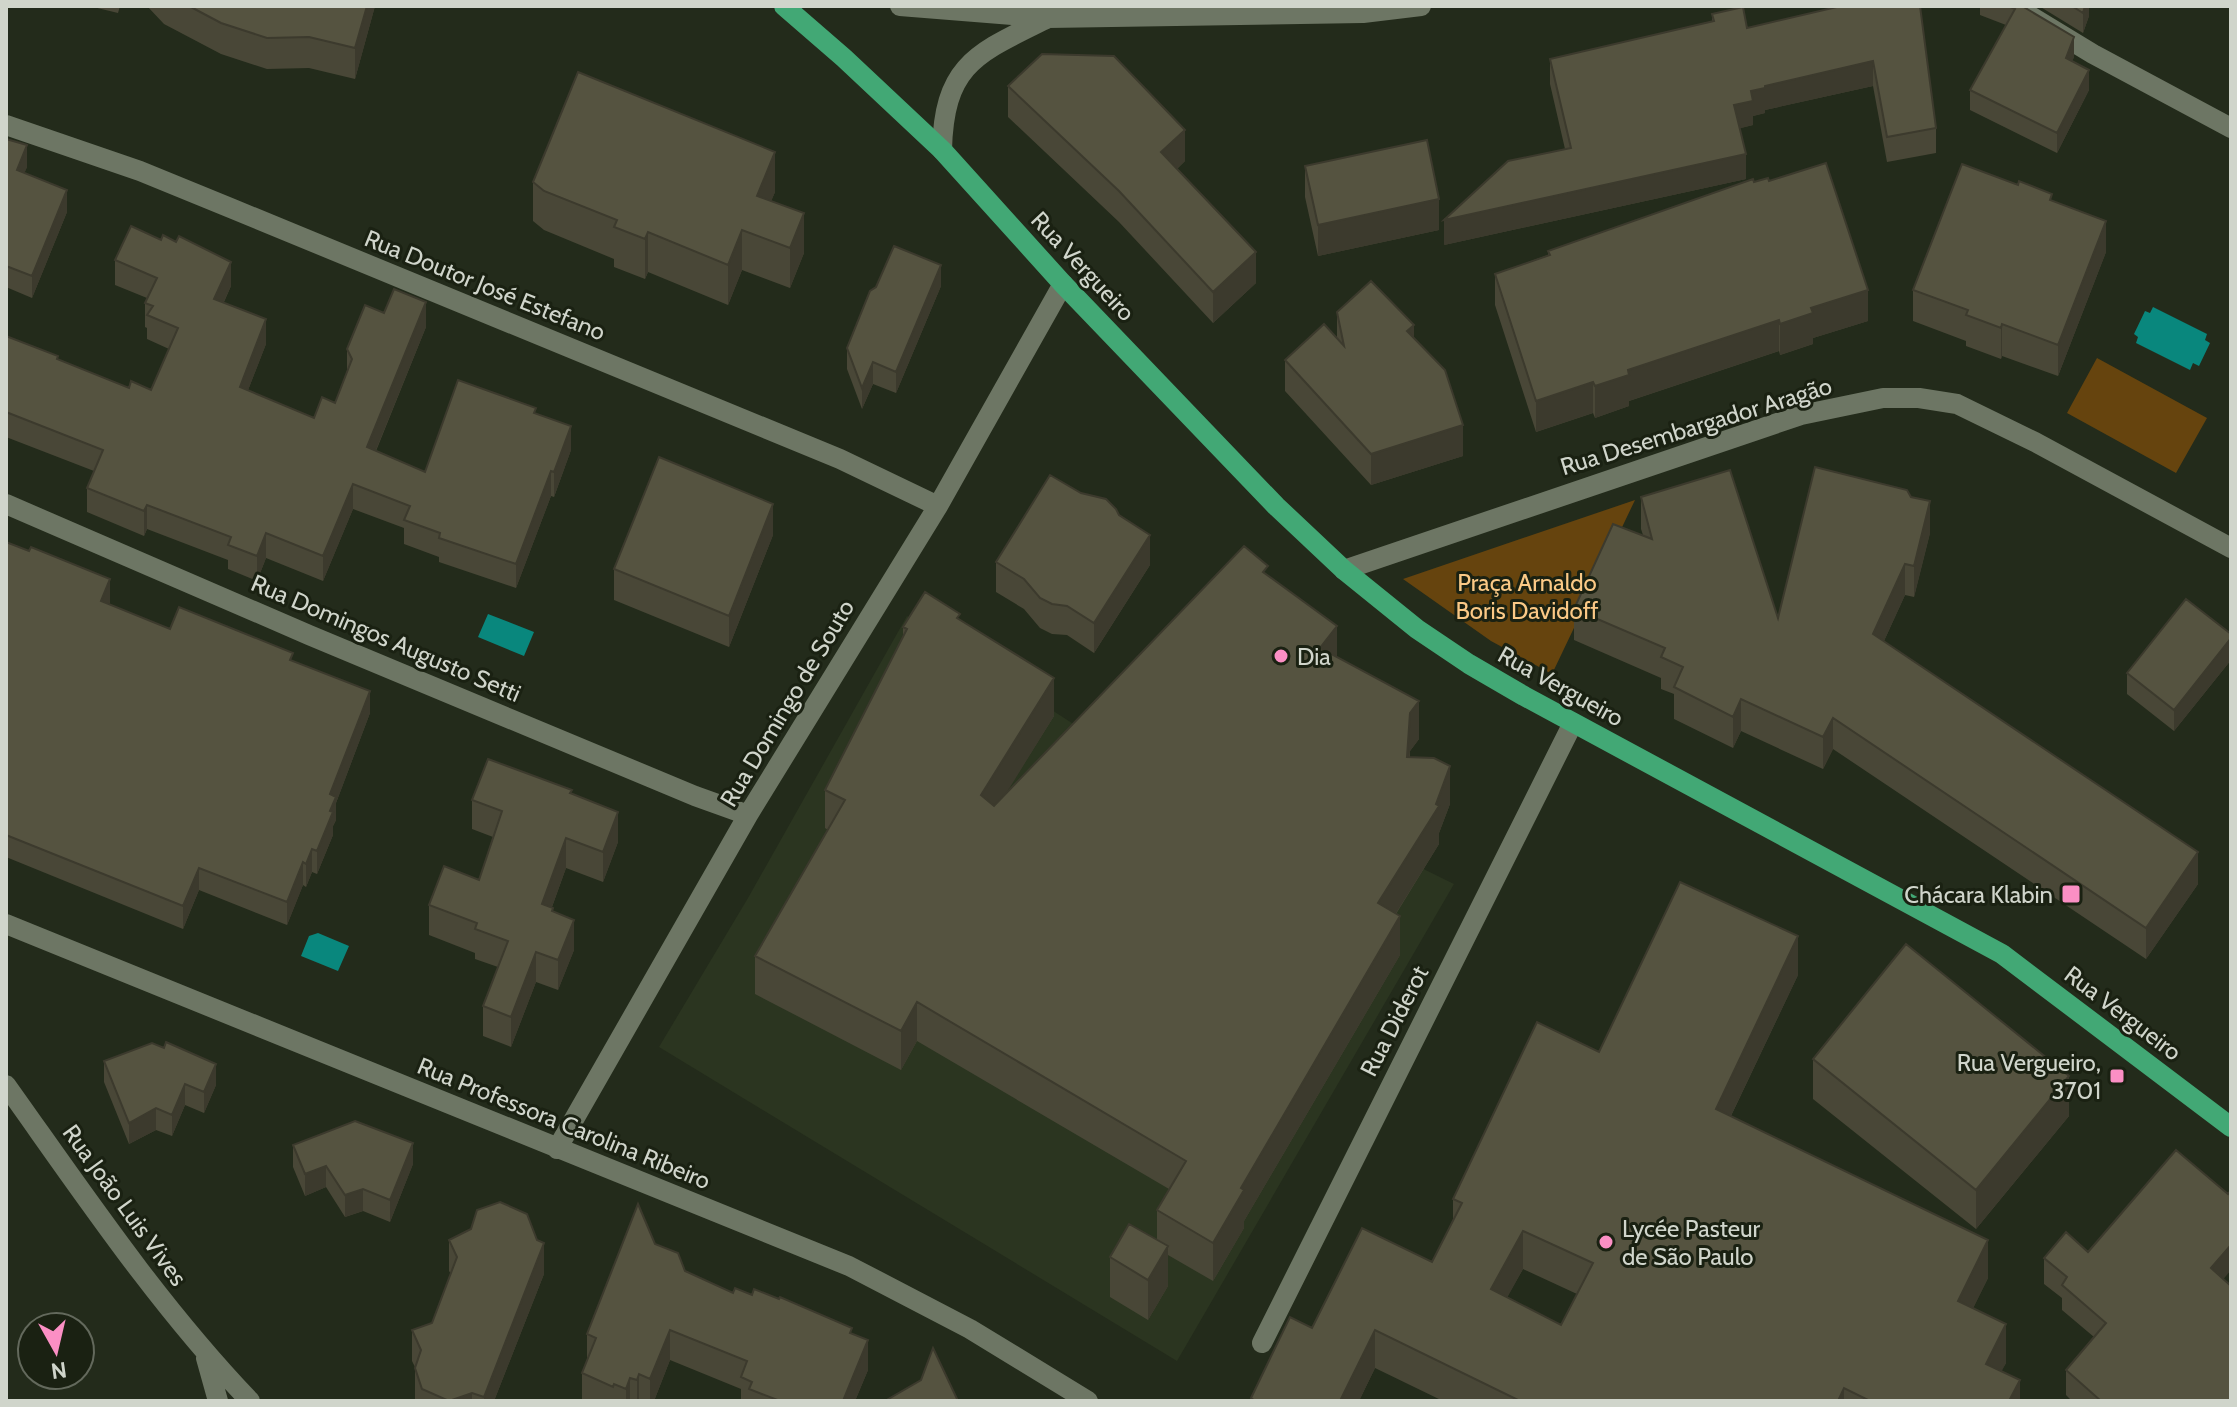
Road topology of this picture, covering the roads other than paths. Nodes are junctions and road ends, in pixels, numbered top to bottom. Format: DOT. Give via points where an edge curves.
graph roads {
  1 [pos="784,6"];
  2 [pos="900,6"];
  3 [pos="1421,6"];
  4 [pos="2014,6"];
  5 [pos="1048,18"];
  6 [pos="6,125"];
  7 [pos="2231,128"];
  8 [pos="942,150"];
  9 [pos="1063,284"];
  10 [pos="6,504"];
  11 [pos="938,506"];
  12 [pos="2231,548"];
  13 [pos="1344,570"];
  14 [pos="1573,723"];
  15 [pos="748,815"];
  16 [pos="6,924"];
  17 [pos="6,1085"];
  18 [pos="2231,1127"];
  19 [pos="557,1149"];
  20 [pos="1262,1343"];
  21 [pos="205,1354"];
  22 [pos="218,1401"];
  23 [pos="250,1401"];
  24 [pos="1088,1401"];
  1 -- 8 [label="main road, Rua Vergueiro"];
  2 -- 5 [label="street"];
  3 -- 5 [label="street" via="1363,13"];
  4 -- 7 [label="street"];
  5 -- 8 [label="street" via="987,49 963,69 942,121"];
  6 -- 11 [label="street, Rua Doutor José Estefano" via="233,209 840,459"];
  8 -- 9 [label="main road, Rua Vergueiro"];
  9 -- 11 [label="street, Rua Domingo de Souto"];
  9 -- 13 [label="main road, Rua Vergueiro"];
  10 -- 15 [label="street, Rua Domingos Augusto Setti"];
  11 -- 15 [label="street, Rua Domingo de Souto"];
  12 -- 13 [label="street, Rua Desembargador Aragão" via="1957,404 1883,398 1801,415"];
  13 -- 14 [label="main road, Rua Vergueiro" via="1469,664"];
  14 -- 18 [label="main road, Rua Vergueiro" via="2002,954"];
  14 -- 20 [label="street, Rua Diderot"];
  15 -- 19 [label="street, Rua Domingo de Souto"];
  16 -- 19 [label="street, Rua Professora Carolina Ribeiro"];
  17 -- 21 [label="street, Rua João Luis Vives"];
  19 -- 24 [label="street, Rua Professora Carolina Ribeiro" via="849,1266 970,1329"];
  21 -- 22 [label="street, Rua João Luis Vives"];
  21 -- 23 [label="street, Rua João Luis Vives"];
}
